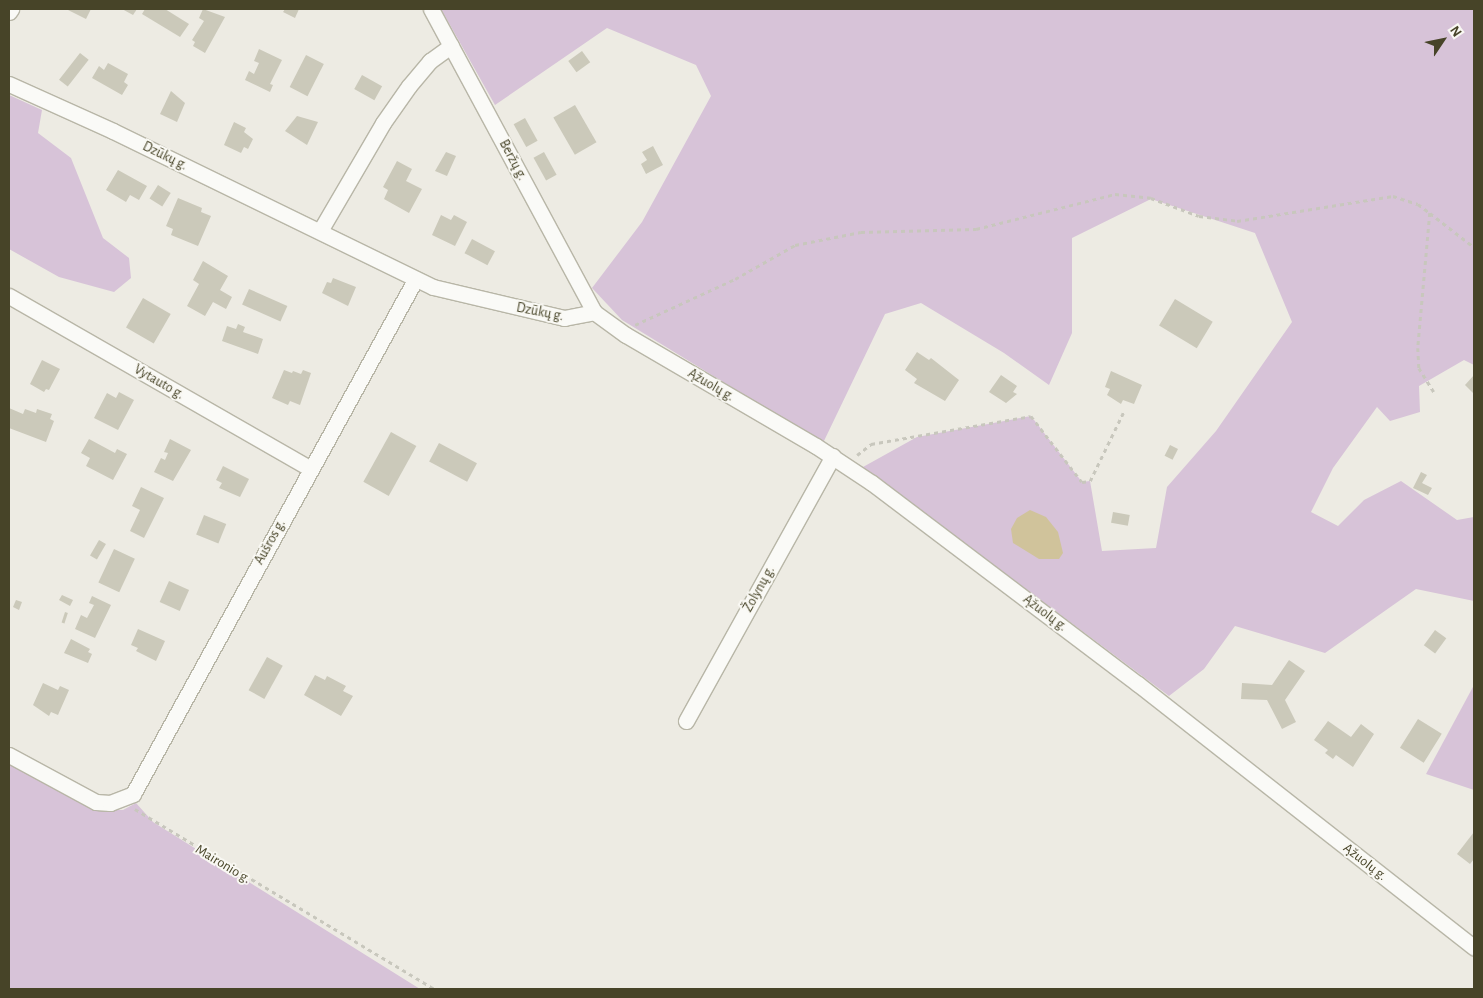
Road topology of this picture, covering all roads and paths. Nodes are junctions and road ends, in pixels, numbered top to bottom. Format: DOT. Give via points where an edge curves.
graph roads {
  1 [pos="11,9"];
  2 [pos="431,9"];
  3 [pos="9,12"];
  4 [pos="451,46"];
  5 [pos="9,84"];
  6 [pos="1430,213"];
  7 [pos="320,232"];
  8 [pos="1474,247"];
  9 [pos="415,280"];
  10 [pos="9,296"];
  11 [pos="594,312"];
  12 [pos="626,336"];
  13 [pos="1434,392"];
  14 [pos="1123,413"];
  15 [pos="833,456"];
  16 [pos="849,467"];
  17 [pos="309,468"];
  18 [pos="686,721"];
  19 [pos="9,755"];
  20 [pos="121,800"];
  21 [pos="1474,947"];
  22 [pos="434,989"];
  1 -- 3 [label="street"];
  2 -- 4 [label="street, Beržų g."];
  4 -- 7 [label="street" via="430,62 409,86 383,123"];
  4 -- 11 [label="street, Beržų g."];
  5 -- 7 [label="street, Dzūkų g."];
  6 -- 8 [label="path"];
  6 -- 12 [label="path" via="1418,204 1393,196 1237,220 1199,216 1151,198 1115,194 976,229 861,232 795,245 735,279 640,321"];
  6 -- 13 [label="path" via="1418,348 1419,368"];
  7 -- 9 [label="street, Dzūkų g."];
  9 -- 11 [label="street, Dzūkų g." via="481,301 564,318"];
  9 -- 17 [label="street, Aušros g."];
  10 -- 17 [label="street, Vytauto g."];
  11 -- 12 [label="street, Ąžuolų g."];
  12 -- 15 [label="street, Ąžuolų g."];
  14 -- 16 [label="path" via="1090,481 1082,482 1031,416 871,444 858,453"];
  15 -- 16 [label="street, Ąžuolų g."];
  15 -- 18 [label="street, Žolynų g."];
  16 -- 21 [label="street, Ąžuolų g." via="1145,689"];
  17 -- 20 [label="street, Aušros g." via="132,794"];
  19 -- 20 [label="street" via="96,802"];
  20 -- 22 [label="path, Maironio g."];
}
